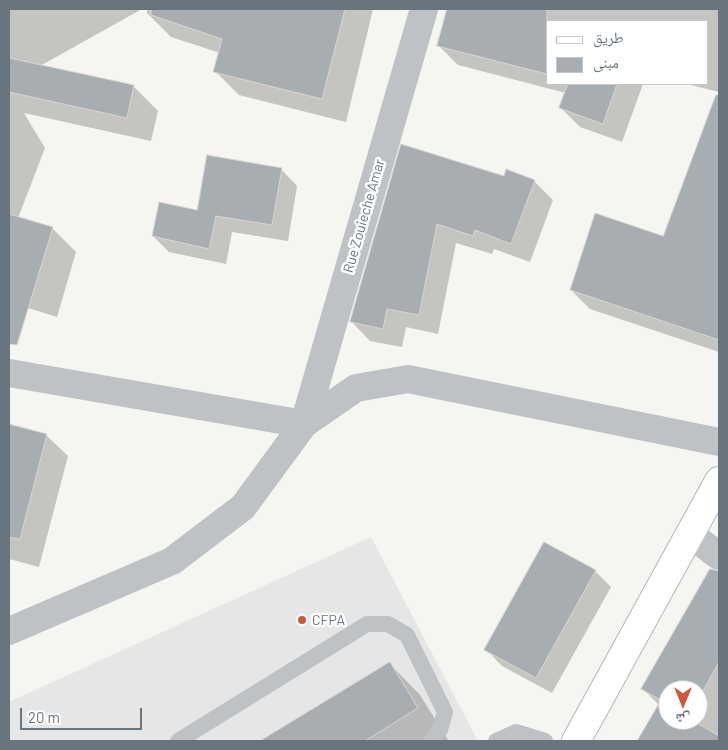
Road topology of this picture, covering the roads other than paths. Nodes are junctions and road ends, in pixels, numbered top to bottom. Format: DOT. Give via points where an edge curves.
graph roads {
  1 [pos="424,9"];
  2 [pos="9,373"];
  3 [pos="304,424"];
  4 [pos="719,442"];
  5 [pos="719,481"];
  6 [pos="690,534"];
  7 [pos="719,556"];
  8 [pos="9,630"];
  9 [pos="178,741"];
  10 [pos="432,741"];
  11 [pos="496,741"];
  12 [pos="545,741"];
  13 [pos="576,741"];
  1 -- 3 [label="street, Rue Zouieche Amar"];
  2 -- 3 [label="street"];
  3 -- 4 [label="street" via="356,388 408,379"];
  3 -- 8 [label="street" via="243,507 172,561"];
  5 -- 6 [label="main road"];
  6 -- 7 [label="street"];
  6 -- 13 [label="main road"];
  9 -- 10 [label="lane" via="368,624 388,624 407,635 444,712 440,730"];
  11 -- 12 [label="lane" via="516,732"];
}
